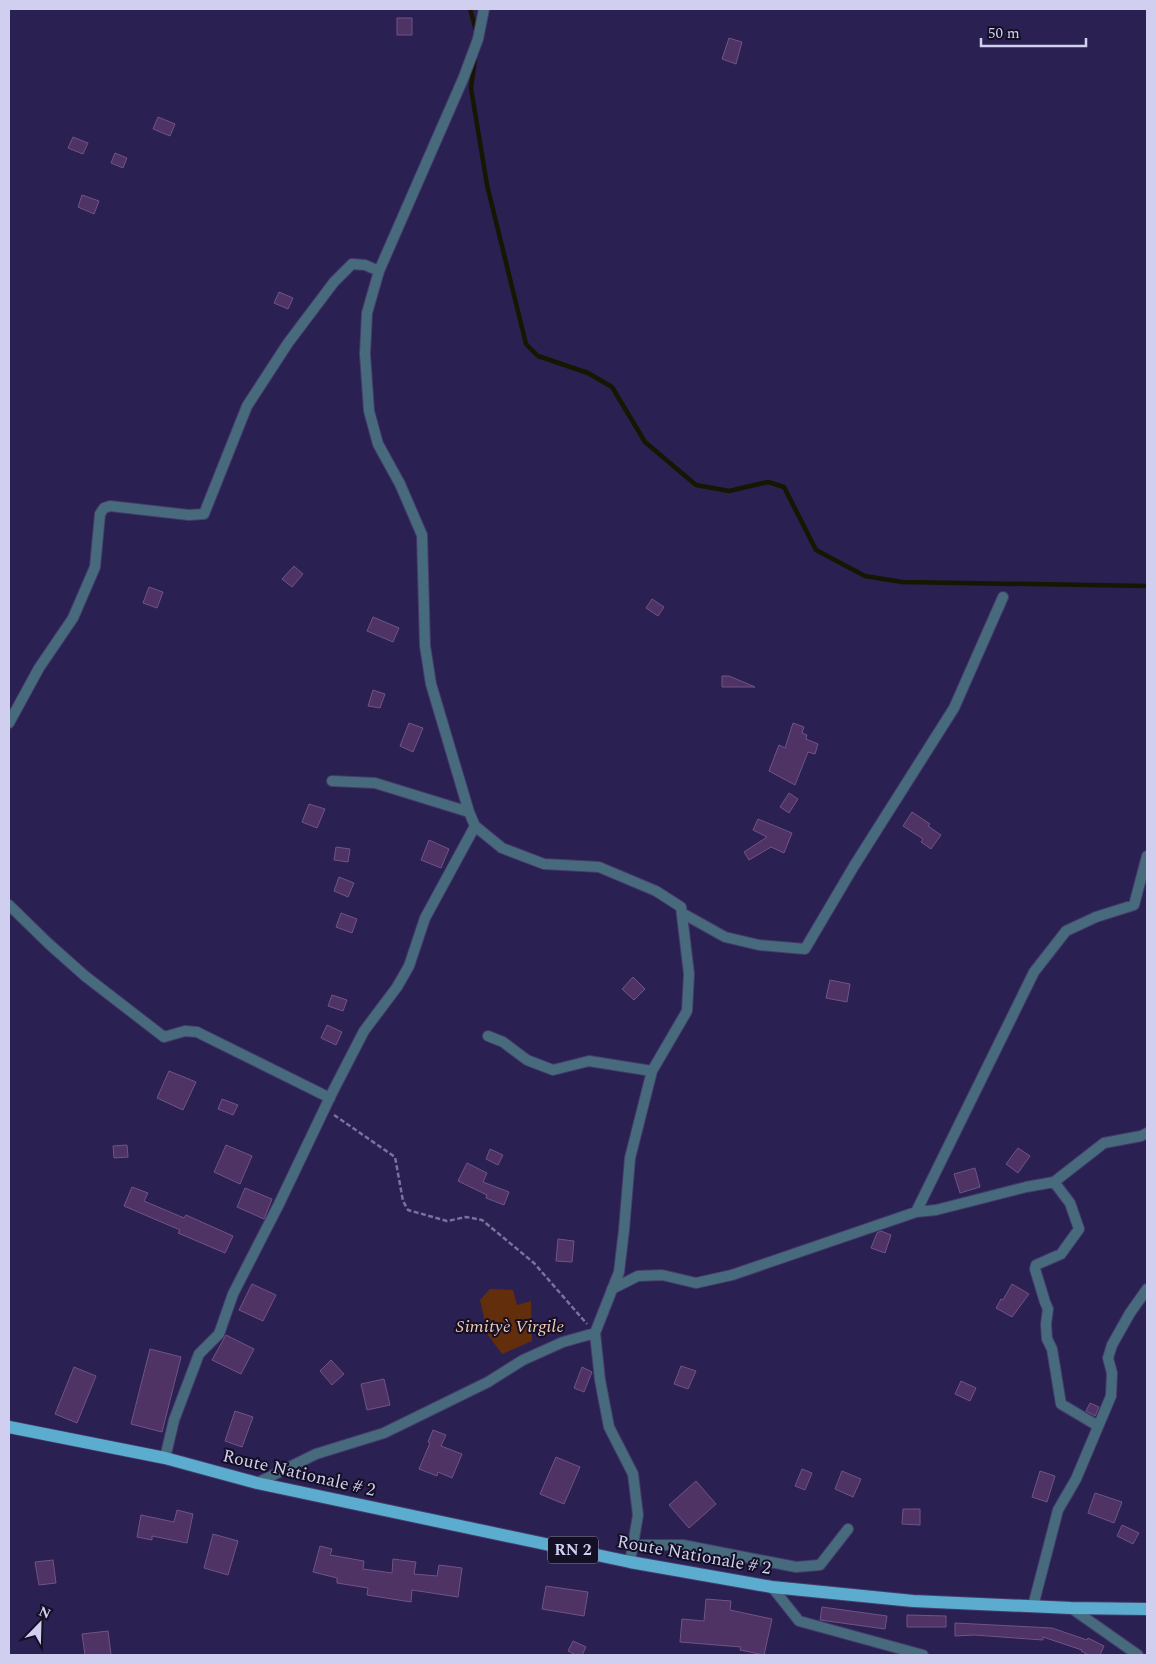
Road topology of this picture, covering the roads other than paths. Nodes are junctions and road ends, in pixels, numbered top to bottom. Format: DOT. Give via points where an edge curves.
graph roads {
  1 [pos="484,9"];
  2 [pos="379,271"];
  3 [pos="1003,597"];
  4 [pos="9,723"];
  5 [pos="332,780"];
  6 [pos="469,812"];
  7 [pos="475,826"];
  8 [pos="1147,856"];
  9 [pos="9,906"];
  10 [pos="682,913"];
  11 [pos="488,1036"];
  12 [pos="652,1071"];
  13 [pos="331,1096"];
  14 [pos="1147,1132"];
  15 [pos="1054,1182"];
  16 [pos="916,1212"];
  17 [pos="1147,1289"];
  18 [pos="612,1290"];
  19 [pos="595,1333"];
  20 [pos="1098,1426"];
  21 [pos="9,1427"];
  22 [pos="165,1458"];
  23 [pos="257,1483"];
  24 [pos="848,1529"];
  25 [pos="633,1545"];
  26 [pos="630,1562"];
  27 [pos="772,1587"];
  28 [pos="1033,1606"];
  29 [pos="1071,1608"];
  30 [pos="1147,1609"];
  31 [pos="923,1655"];
  32 [pos="1138,1655"];
  1 -- 2 [label="street" via="478,39 463,79"];
  2 -- 4 [label="street" via="352,264 334,282 288,343 247,406 204,514 104,508 100,514 96,567 73,618 39,668"];
  2 -- 6 [label="street" via="367,313 368,411 378,444 400,484 422,536 425,646 431,684"];
  3 -- 10 [label="street" via="954,708 805,949 759,945 725,937"];
  5 -- 6 [label="street" via="375,783"];
  6 -- 7 [label="street"];
  7 -- 10 [label="street" via="502,848 544,864 599,867 656,891 681,907"];
  7 -- 13 [label="street" via="425,918 409,966 364,1031"];
  8 -- 16 [label="street" via="1134,905 1066,931 1034,972"];
  9 -- 13 [label="street" via="85,976 164,1038 184,1031 197,1032"];
  10 -- 12 [label="street" via="689,974 687,1011"];
  11 -- 12 [label="street" via="503,1042 527,1060 553,1070 589,1061"];
  12 -- 18 [label="street" via="630,1158 619,1272"];
  13 -- 22 [label="street" via="233,1294 219,1334 198,1354 174,1420"];
  14 -- 15 [label="street" via="1104,1143"];
  15 -- 16 [label="street"];
  15 -- 20 [label="street" via="1070,1202 1079,1229 1061,1254 1036,1265 1048,1310 1047,1339 1052,1349 1061,1404"];
  16 -- 18 [label="street" via="732,1275 696,1283 662,1275 638,1276"];
  17 -- 20 [label="street" via="1112,1345 1108,1358 1112,1373 1111,1396"];
  18 -- 19 [label="street"];
  19 -- 23 [label="street" via="563,1342 523,1360 488,1382 384,1433 316,1454"];
  19 -- 25 [label="street" via="610,1427 633,1474 638,1515"];
  20 -- 28 [label="street" via="1076,1479 1058,1510"];
  21 -- 22 [label="main road, Route Nationale # 2 / RN 2"];
  22 -- 23 [label="main road, Route Nationale # 2 / RN 2"];
  23 -- 26 [label="main road, Route Nationale # 2 / RN 2"];
  24 -- 25 [label="street" via="820,1564 796,1568 683,1545"];
  25 -- 26 [label="street"];
  26 -- 27 [label="main road, Route Nationale # 2 / RN 2"];
  27 -- 28 [label="main road, Route Nationale # 2 / RN 2" via="913,1601"];
  27 -- 31 [label="street" via="799,1621"];
  28 -- 29 [label="main road, Route Nationale # 2 / RN 2"];
  29 -- 30 [label="main road, Route Nationale # 2 / RN 2"];
  29 -- 32 [label="street"];
}
